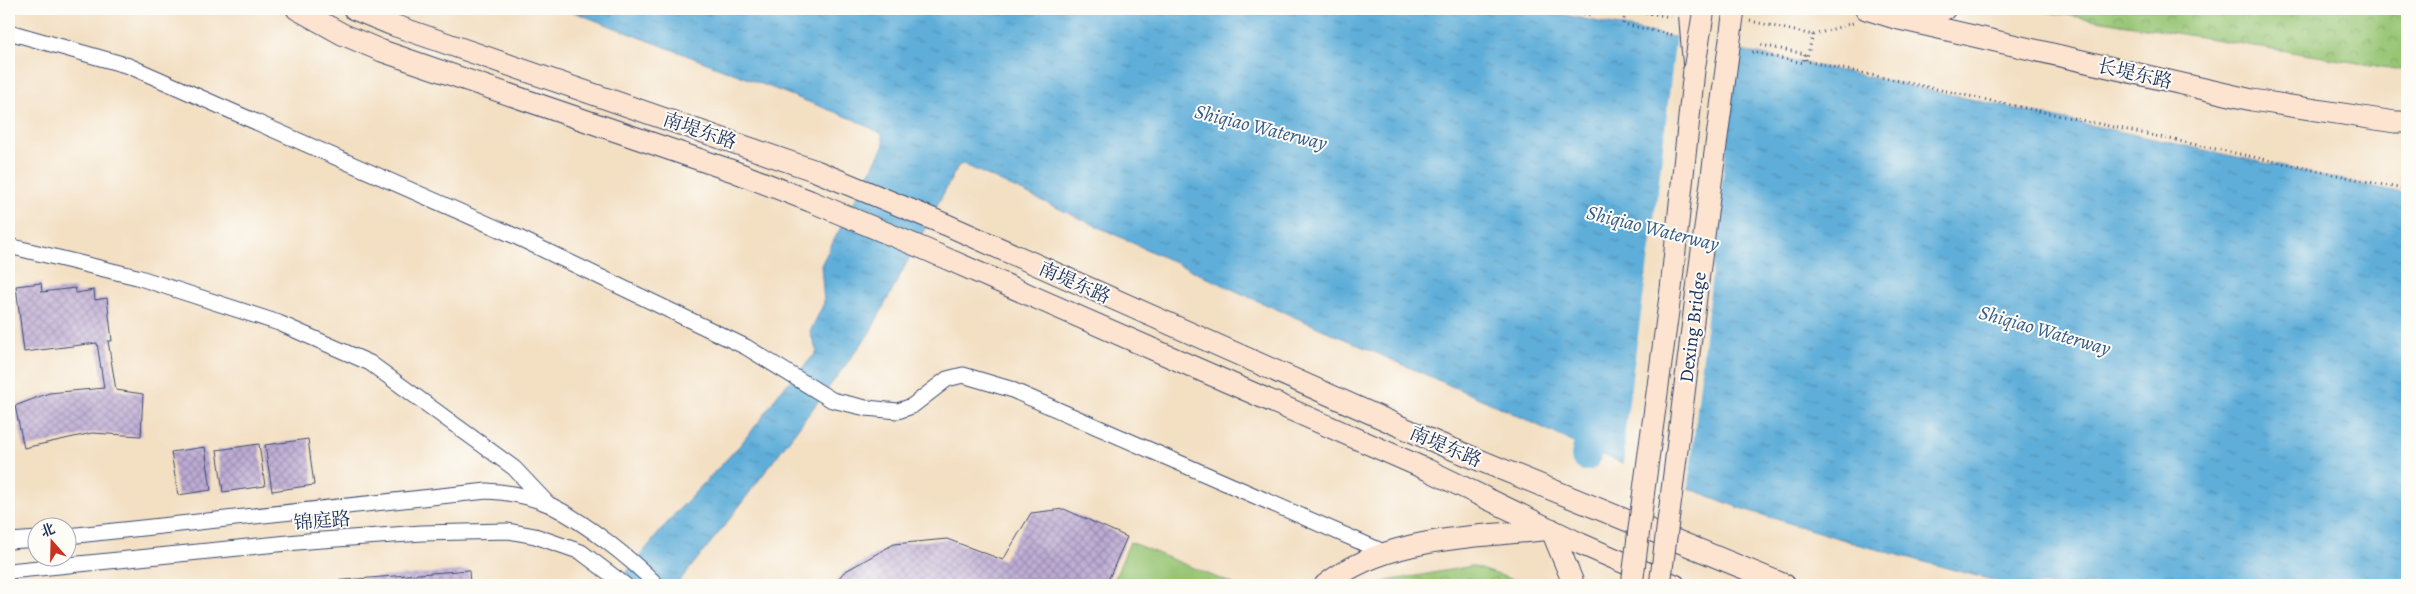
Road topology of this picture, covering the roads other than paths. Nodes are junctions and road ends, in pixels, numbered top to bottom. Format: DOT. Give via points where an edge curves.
graph roads {
  1 [pos="298,9"];
  2 [pos="354,9"];
  3 [pos="1704,9"];
  4 [pos="1734,9"];
  5 [pos="1945,9"];
  6 [pos="1680,13"];
  7 [pos="1881,13"];
  8 [pos="9,32"];
  9 [pos="1694,70"];
  10 [pos="2407,122"];
  11 [pos="9,246"];
  12 [pos="1643,497"];
  13 [pos="1671,498"];
  14 [pos="550,505"];
  15 [pos="1551,529"];
  16 [pos="78,535"];
  17 [pos="28,540"];
  18 [pos="9,542"];
  19 [pos="1386,553"];
  20 [pos="9,571"];
  21 [pos="625,585"];
  22 [pos="657,585"];
  23 [pos="1325,585"];
  24 [pos="1574,585"];
  25 [pos="1632,585"];
  26 [pos="1640,585"];
  27 [pos="1660,585"];
  28 [pos="1675,585"];
  29 [pos="1785,585"];
  1 -- 15 [label="street, 南堤东路" via="342,34 382,51 733,171 810,201 1428,470"];
  2 -- 29 [label="street, 南堤东路" via="392,25 816,171 947,225 1440,444"];
  3 -- 9 [label="street, Dexing Bridge, bridge"];
  4 -- 13 [label="street, Dexing Bridge, bridge"];
  5 -- 7 [label="street"];
  6 -- 9 [label="street, bridge"];
  7 -- 10 [label="street, 长堤东路" via="2252,100"];
  8 -- 19 [label="street" via="129,66 305,142 517,237 746,347 832,400 898,411 912,406 953,377 963,375 985,381 1010,389"];
  9 -- 12 [label="street, Dexing Bridge" via="1674,270"];
  11 -- 14 [label="street" via="137,277 279,322 370,363 514,468"];
  12 -- 25 [label="street, bridge"];
  12 -- 26 [label="street, Dexing Bridge, bridge"];
  13 -- 27 [label="street, Dexing Bridge, bridge"];
  13 -- 28 [label="street, bridge"];
  14 -- 16 [label="street, 锦庭路" via="512,493 487,492"];
  14 -- 22 [label="street, 锦庭路" via="595,534"];
  15 -- 19 [label="street" via="1438,541"];
  15 -- 24 [label="street"];
  15 -- 28 [label="street, 南堤东路"];
  17 -- 18 [label="street"];
  19 -- 23 [label="street" via="1344,572"];
  20 -- 21 [label="street, 锦庭路" via="308,541 422,532 492,531 535,536 581,552"];
}
